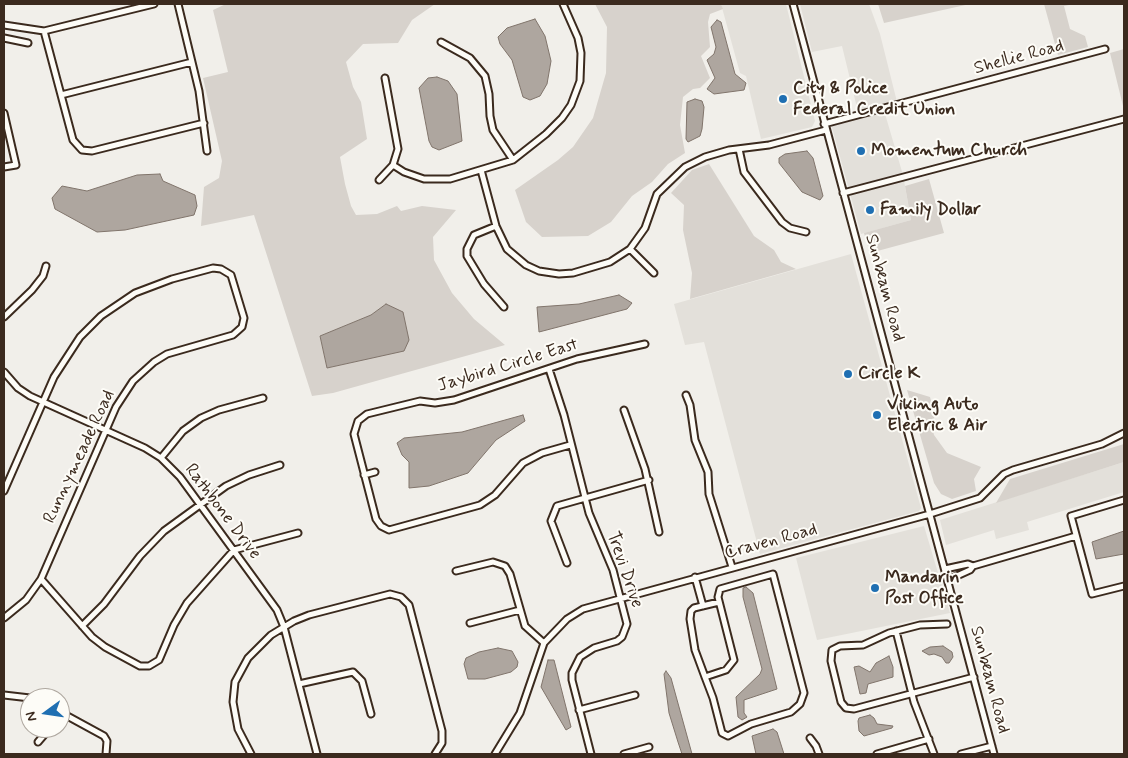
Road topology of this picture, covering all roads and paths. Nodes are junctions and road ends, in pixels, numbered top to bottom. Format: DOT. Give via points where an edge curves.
graph roads {
  1 [pos="154,4"];
  2 [pos="178,4"];
  3 [pos="563,4"];
  4 [pos="793,4"];
  5 [pos="4,25"];
  6 [pos="44,31"];
  7 [pos="4,38"];
  8 [pos="441,42"];
  9 [pos="28,43"];
  10 [pos="1105,49"];
  11 [pos="192,62"];
  12 [pos="385,78"];
  13 [pos="61,95"];
  14 [pos="4,113"];
  15 [pos="1124,119"];
  16 [pos="204,123"];
  17 [pos="824,124"];
  18 [pos="826,130"];
  19 [pos="739,148"];
  20 [pos="207,151"];
  21 [pos="513,160"];
  22 [pos="393,165"];
  23 [pos="4,167"];
  24 [pos="481,170"];
  25 [pos="379,180"];
  26 [pos="843,193"];
  27 [pos="496,226"];
  28 [pos="806,232"];
  29 [pos="630,249"];
  30 [pos="46,266"];
  31 [pos="654,273"];
  32 [pos="504,307"];
  33 [pos="4,317"];
  34 [pos="645,344"];
  35 [pos="549,369"];
  36 [pos="4,372"];
  37 [pos="686,394"];
  38 [pos="263,398"];
  39 [pos="42,402"];
  40 [pos="624,410"];
  41 [pos="106,430"];
  42 [pos="1124,433"];
  43 [pos="570,445"];
  44 [pos="161,458"];
  45 [pos="280,465"];
  46 [pos="375,472"];
  47 [pos="364,475"];
  48 [pos="648,480"];
  49 [pos="4,491"];
  50 [pos="584,497"];
  51 [pos="1124,500"];
  52 [pos="200,504"];
  53 [pos="930,514"];
  54 [pos="659,532"];
  55 [pos="298,533"];
  56 [pos="1076,536"];
  57 [pos="234,550"];
  58 [pos="567,563"];
  59 [pos="973,566"];
  60 [pos="732,567"];
  61 [pos="945,569"];
  62 [pos="456,571"];
  63 [pos="695,577"];
  64 [pos="41,579"];
  65 [pos="948,580"];
  66 [pos="1124,586"];
  67 [pos="621,597"];
  68 [pos="719,602"];
  69 [pos="703,606"];
  70 [pos="520,610"];
  71 [pos="4,618"];
  72 [pos="470,623"];
  73 [pos="947,624"];
  74 [pos="82,626"];
  75 [pos="284,627"];
  76 [pos="896,632"];
  77 [pos="544,643"];
  78 [pos="705,677"];
  79 [pos="974,678"];
  80 [pos="299,684"];
  81 [pos="912,694"];
  82 [pos="4,695"];
  83 [pos="635,695"];
  84 [pos="20,697"];
  85 [pos="579,710"];
  86 [pos="371,714"];
  87 [pos="70,717"];
  88 [pos="41,738"];
  89 [pos="810,738"];
  90 [pos="929,739"];
  91 [pos="38,742"];
  92 [pos="992,746"];
  93 [pos="649,748"];
  94 [pos="106,754"];
  95 [pos="251,754"];
  96 [pos="317,754"];
  97 [pos="435,754"];
  98 [pos="495,754"];
  99 [pos="591,754"];
  100 [pos="624,754"];
  101 [pos="819,754"];
  102 [pos="877,754"];
  103 [pos="934,754"];
  104 [pos="961,754"];
  105 [pos="994,754"];
  1 -- 6 [label="street"];
  2 -- 11 [label="street"];
  3 -- 21 [label="street" via="581,53 576,93 562,118"];
  4 -- 17 [label="street, Sunbeam Road"];
  5 -- 6 [label="street"];
  6 -- 13 [label="street"];
  7 -- 9 [label="street"];
  8 -- 21 [label="street" via="470,58 485,76 493,130"];
  10 -- 17 [label="street, Shellie Road"];
  11 -- 13 [label="street"];
  11 -- 16 [label="street"];
  12 -- 22 [label="street" via="398,140"];
  13 -- 16 [label="street" via="73,140 82,150 92,152"];
  14 -- 23 [label="street" via="16,165"];
  15 -- 26 [label="street"];
  16 -- 20 [label="street"];
  17 -- 18 [label="street, Sunbeam Road"];
  18 -- 19 [label="street" via="769,145"];
  18 -- 26 [label="street, Sunbeam Road"];
  19 -- 28 [label="street" via="744,172 782,222"];
  19 -- 29 [label="street" via="704,157 685,167 665,185 652,205 645,228"];
  21 -- 24 [label="street"];
  22 -- 24 [label="street" via="414,176 436,180"];
  22 -- 25 [label="street"];
  24 -- 27 [label="street"];
  26 -- 53 [label="street, Sunbeam Road"];
  27 -- 29 [label="street" via="516,258 539,270 559,274 610,262"];
  27 -- 32 [label="street" via="474,235 466,249 484,284"];
  29 -- 31 [label="street"];
  30 -- 33 [label="street" via="32,290"];
  34 -- 35 [label="street, Jaybird Circle East" via="594,354"];
  35 -- 43 [label="street, Trevi Drive"];
  35 -- 47 [label="street, Jaybird Circle East" via="454,400 420,401 367,414 355,426 355,440"];
  36 -- 39 [label="street, Rathbone Drive" via="23,392"];
  37 -- 60 [label="street" via="695,440 707,468 709,494"];
  38 -- 44 [label="street" via="201,418 183,431"];
  39 -- 41 [label="street, Rathbone Drive"];
  39 -- 41 [label="street, Runnymeade Road" via="61,364 80,337 116,305 135,293 172,280 214,268 227,271 234,280 244,318 240,330 183,348 154,362 124,393"];
  39 -- 49 [label="street"];
  40 -- 48 [label="street"];
  41 -- 44 [label="street, Rathbone Drive"];
  41 -- 64 [label="street, Runnymeade Road"];
  42 -- 53 [label="street, Craven Road" via="1102,444 1013,470 1004,474 980,498"];
  43 -- 47 [label="street" via="542,453 523,463 495,495 480,505 393,530 381,526 376,519"];
  43 -- 50 [label="street, Trevi Drive"];
  44 -- 52 [label="street, Rathbone Drive"];
  45 -- 52 [label="street" via="240,478"];
  46 -- 47 [label="street"];
  48 -- 50 [label="street"];
  48 -- 54 [label="street"];
  50 -- 58 [label="street" via="562,503 552,515 552,526"];
  50 -- 67 [label="street, Trevi Drive" via="608,553"];
  51 -- 56 [label="street" via="1071,516"];
  52 -- 57 [label="street, Rathbone Drive"];
  52 -- 74 [label="street" via="155,540 116,591"];
  53 -- 60 [label="street, Craven Road"];
  53 -- 61 [label="street, Sunbeam Road"];
  55 -- 57 [label="street"];
  56 -- 59 [label="street"];
  56 -- 66 [label="street" via="1092,594"];
  57 -- 74 [label="street" via="187,603 155,664 145,667 105,647"];
  57 -- 75 [label="street, Rathbone Drive" via="272,601"];
  59 -- 61 [label="street" via="968,564"];
  59 -- 65 [label="street"];
  60 -- 63 [label="street, Craven Road"];
  61 -- 65 [label="street, Sunbeam Road"];
  62 -- 70 [label="street" via="490,562 501,563 510,574"];
  63 -- 67 [label="street, Craven Road"];
  63 -- 69 [label="street"];
  64 -- 71 [label="street, Runnymeade Road" via="26,600"];
  64 -- 74 [label="street"];
  65 -- 79 [label="street, Sunbeam Road"];
  67 -- 77 [label="street, Craven Road" via="574,614"];
  67 -- 85 [label="street, Trevi Drive" via="627,624 622,637 589,650 574,668 572,680"];
  68 -- 69 [label="street"];
  68 -- 78 [label="street" via="734,660 726,670"];
  68 -- 78 [label="street" via="718,592 724,587 773,574 804,693 792,712 751,724 725,736"];
  69 -- 78 [label="street" via="691,611 690,619 695,650"];
  70 -- 72 [label="street"];
  70 -- 77 [label="street" via="525,626"];
  73 -- 76 [label="street" via="920,625"];
  75 -- 80 [label="street, Rathbone Drive"];
  75 -- 95 [label="street" via="259,646 242,666 233,693 238,729"];
  75 -- 97 [label="street" via="309,615 390,594 401,596 409,606 442,731 442,743"];
  76 -- 81 [label="street"];
  76 -- 81 [label="street" via="863,645 836,648 831,653 841,702 846,708 854,709"];
  77 -- 98 [label="street, Craven Road" via="520,713"];
  79 -- 81 [label="street"];
  79 -- 92 [label="street, Sunbeam Road"];
  80 -- 86 [label="street" via="353,672 362,681"];
  80 -- 96 [label="street, Rathbone Drive"];
  81 -- 90 [label="street"];
  82 -- 84 [label="street"];
  83 -- 85 [label="street"];
  85 -- 99 [label="street, Trevi Drive"];
  87 -- 94 [label="street" via="104,736"];
  88 -- 91 [label="street"];
  89 -- 101 [label="street"];
  90 -- 102 [label="street"];
  90 -- 103 [label="street"];
  92 -- 104 [label="street"];
  92 -- 105 [label="street, Sunbeam Road"];
  93 -- 100 [label="street"];
}
